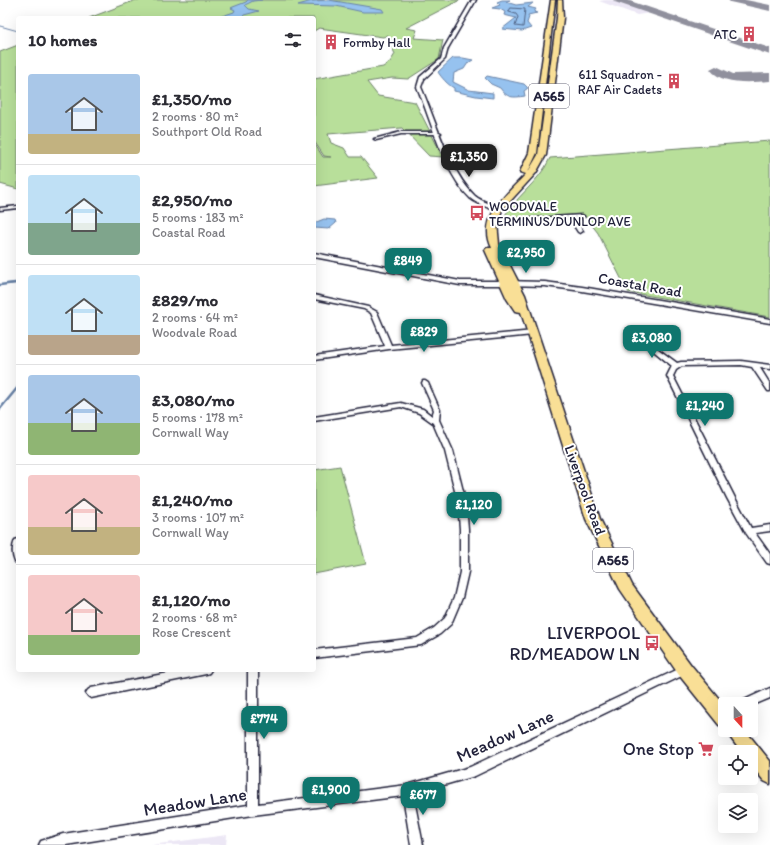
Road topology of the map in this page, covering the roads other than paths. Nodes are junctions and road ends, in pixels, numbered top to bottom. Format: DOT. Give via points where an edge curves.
graph roads {
  1 [pos="474,0"];
  2 [pos="553,0"];
  3 [pos="560,0"];
  4 [pos="552,70"];
  5 [pos="540,86"];
  6 [pos="439,133"];
  7 [pos="376,139"];
  8 [pos="16,207"];
  9 [pos="495,208"];
  10 [pos="0,209"];
  11 [pos="582,216"];
  12 [pos="570,217"];
  13 [pos="493,223"];
  14 [pos="580,231"];
  15 [pos="316,255"];
  16 [pos="510,283"];
  17 [pos="316,297"];
  18 [pos="770,321"];
  19 [pos="532,329"];
  20 [pos="645,337"];
  21 [pos="389,347"];
  22 [pos="316,358"];
  23 [pos="754,364"];
  24 [pos="676,366"];
  25 [pos="770,366"];
  26 [pos="425,383"];
  27 [pos="770,389"];
  28 [pos="316,419"];
  29 [pos="435,421"];
  30 [pos="770,528"];
  31 [pos="750,531"];
  32 [pos="770,561"];
  33 [pos="316,654"];
  34 [pos="685,670"];
  35 [pos="196,672"];
  36 [pos="253,672"];
  37 [pos="91,693"];
  38 [pos="770,693"];
  39 [pos="758,698"];
  40 [pos="718,709"];
  41 [pos="740,737"];
  42 [pos="770,775"];
  43 [pos="407,790"];
  44 [pos="253,810"];
  45 [pos="45,845"];
  46 [pos="417,845"];
  1 -- 6 [label="street" via="446,48 443,59 422,78 419,87"];
  2 -- 5 [label="highway, A565"];
  3 -- 4 [label="highway, A565" via="560,18"];
  4 -- 5 [label="highway" via="547,71 546,79"];
  4 -- 9 [label="highway, A565" via="542,155 533,171"];
  5 -- 9 [label="highway, A565" via="530,160 526,170"];
  6 -- 7 [label="street" via="400,133"];
  6 -- 9 [label="street" via="462,184 474,198"];
  8 -- 10 [label="street"];
  9 -- 13 [label="highway, Liverpool Road / A565"];
  9 -- 16 [label="highway, Liverpool Road / A565" via="485,225 487,244"];
  11 -- 12 [label="street"];
  12 -- 13 [label="street"];
  12 -- 14 [label="street"];
  13 -- 16 [label="highway, Liverpool Road / A565" via="495,244"];
  15 -- 16 [label="street" via="460,283"];
  16 -- 18 [label="street, Coastal Road" via="582,289"];
  16 -- 19 [label="highway, Liverpool Road / A565" via="512,299"];
  17 -- 21 [label="street" via="374,312"];
  19 -- 21 [label="street"];
  19 -- 34 [label="highway, Liverpool Road / A565" via="593,519 627,589"];
  20 -- 24 [label="street" via="652,347"];
  21 -- 22 [label="street"];
  23 -- 24 [label="street" via="741,362"];
  23 -- 25 [label="street"];
  23 -- 27 [label="street"];
  24 -- 31 [label="street" via="672,369 672,381"];
  26 -- 29 [label="street" via="437,410"];
  28 -- 29 [label="street" via="401,405 421,410"];
  29 -- 33 [label="street" via="449,451 462,503 464,529 464,572 458,598 448,621 418,642"];
  30 -- 31 [label="street"];
  31 -- 32 [label="street"];
  34 -- 40 [label="highway, Liverpool Road / A565"];
  34 -- 43 [label="street, Meadow Lane" via="471,772"];
  35 -- 37 [label="street"];
  36 -- 44 [label="street"];
  38 -- 39 [label="street"];
  41 -- 42 [label="highway"];
  43 -- 44 [label="street, Meadow Lane"];
  43 -- 46 [label="street"];
  44 -- 45 [label="street, Meadow Lane"];
}
